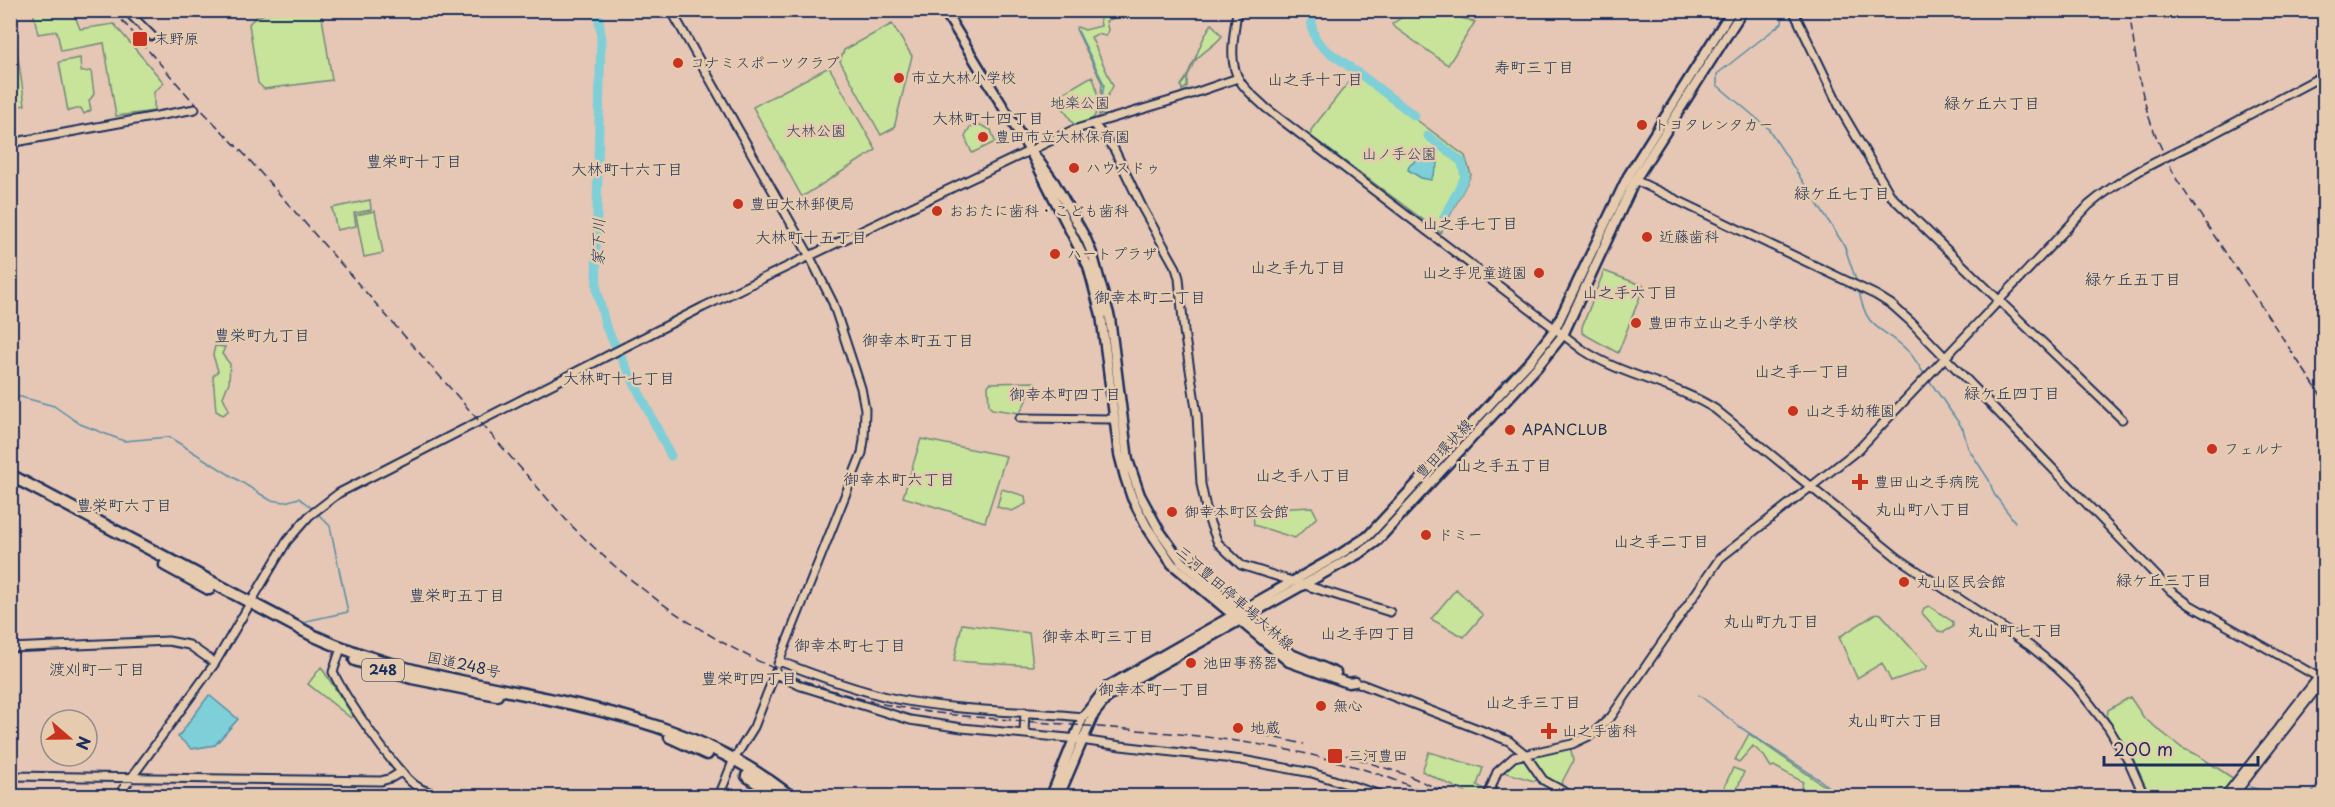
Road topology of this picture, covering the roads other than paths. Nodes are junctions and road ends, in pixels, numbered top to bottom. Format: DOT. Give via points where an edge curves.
graph roads {
  1 [pos="126,10"];
  2 [pos="671,10"];
  3 [pos="944,10"];
  4 [pos="1237,10"];
  5 [pos="1732,10"];
  6 [pos="1743,10"];
  7 [pos="1793,10"];
  8 [pos="152,36"];
  9 [pos="2325,75"];
  10 [pos="1238,78"];
  11 [pos="195,109"];
  12 [pos="1094,124"];
  13 [pos="10,143"];
  14 [pos="1030,151"];
  15 [pos="1635,180"];
  16 [pos="809,255"];
  17 [pos="1999,299"];
  18 [pos="1559,332"];
  19 [pos="1945,357"];
  20 [pos="1020,418"];
  21 [pos="1114,419"];
  22 [pos="2122,419"];
  23 [pos="10,475"];
  24 [pos="10,483"];
  25 [pos="1810,486"];
  26 [pos="1292,581"];
  27 [pos="1304,585"];
  28 [pos="248,605"];
  29 [pos="1390,612"];
  30 [pos="1231,615"];
  31 [pos="1242,616"];
  32 [pos="10,648"];
  33 [pos="339,651"];
  34 [pos="215,663"];
  35 [pos="777,667"];
  36 [pos="2325,670"];
  37 [pos="2321,678"];
  38 [pos="1358,683"];
  39 [pos="1025,712"];
  40 [pos="1083,717"];
  41 [pos="1024,733"];
  42 [pos="1079,739"];
  43 [pos="1525,754"];
  44 [pos="733,763"];
  45 [pos="401,771"];
  46 [pos="10,776"];
  47 [pos="132,777"];
  48 [pos="118,796"];
  49 [pos="444,796"];
  50 [pos="719,796"];
  51 [pos="777,796"];
  52 [pos="790,796"];
  53 [pos="1051,796"];
  54 [pos="1059,796"];
  55 [pos="1383,796"];
  56 [pos="1488,796"];
  57 [pos="1572,796"];
  58 [pos="2144,796"];
  59 [pos="2225,796"];
  60 [pos="2233,796"];
  1 -- 8 [label="street"];
  2 -- 16 [label="street"];
  3 -- 14 [label="main road, 三河豊田停車場大林線"];
  4 -- 10 [label="street" via="1233,59"];
  5 -- 18 [label="main road, 豊田環状線" via="1628,176"];
  6 -- 15 [label="main road, 豊田環状線"];
  7 -- 17 [label="street" via="1844,114 1891,196"];
  9 -- 17 [label="street, bridge" via="2103,192"];
  10 -- 12 [label="street"];
  10 -- 18 [label="street" via="1275,115"];
  11 -- 13 [label="street"];
  12 -- 14 [label="street"];
  12 -- 26 [label="street" via="1114,149 1179,278 1197,415 1201,484 1218,543 1241,565"];
  14 -- 16 [label="street"];
  14 -- 21 [label="main road, 三河豊田停車場大林線" via="1088,266 1101,315"];
  14 -- 31 [label="main road, 三河豊田停車場大林線" via="1054,182 1093,256 1110,318 1128,460 1140,495 1181,561"];
  15 -- 18 [label="main road, 豊田環状線"];
  15 -- 19 [label="street" via="1884,300"];
  16 -- 28 [label="street" via="339,493 309,516 286,542"];
  16 -- 35 [label="street" via="833,303 861,388 864,440 850,485"];
  17 -- 19 [label="street"];
  17 -- 22 [label="street"];
  18 -- 25 [label="street" via="1616,369 1702,400"];
  18 -- 26 [label="main road, 豊田環状線" via="1368,536"];
  18 -- 27 [label="main road, 豊田環状線" via="1538,366 1376,542"];
  19 -- 25 [label="street" via="1858,449"];
  19 -- 37 [label="street" via="2180,599"];
  20 -- 21 [label="street"];
  21 -- 30 [label="main road, 三河豊田停車場大林線" via="1132,498 1156,541 1172,564"];
  23 -- 28 [label="highway, 国道248号 / 248"];
  24 -- 28 [label="highway, 国道248号 / 248"];
  25 -- 43 [label="street" via="1720,558 1623,701 1600,727 1572,744"];
  25 -- 58 [label="street" via="1906,564 2057,668 2108,727"];
  26 -- 27 [label="street"];
  26 -- 31 [label="main road, 豊田環状線"];
  27 -- 29 [label="street"];
  27 -- 31 [label="main road, 豊田環状線"];
  28 -- 33 [label="highway, 国道248号 / 248"];
  28 -- 34 [label="street"];
  30 -- 31 [label="main road, 三河豊田停車場大林線"];
  30 -- 40 [label="main road, 豊田環状線" via="1107,687"];
  31 -- 38 [label="main road, 三河豊田停車場大林線" via="1289,662 1347,683"];
  31 -- 42 [label="main road, 豊田環状線" via="1116,690 1094,714"];
  32 -- 34 [label="street" via="168,641 189,645"];
  33 -- 44 [label="highway, 国道248号 / 248" via="412,678 634,725"];
  33 -- 45 [label="street" via="333,672 336,678"];
  34 -- 47 [label="street"];
  35 -- 39 [label="street" via="899,699"];
  35 -- 41 [label="street" via="801,686 898,717"];
  35 -- 44 [label="street" via="754,727"];
  36 -- 37 [label="street"];
  37 -- 59 [label="street"];
  37 -- 60 [label="street"];
  38 -- 43 [label="street" via="1509,741"];
  39 -- 40 [label="street"];
  39 -- 41 [label="street"];
  40 -- 42 [label="main road, 豊田環状線"];
  41 -- 42 [label="street"];
  42 -- 53 [label="main road, 豊田環状線"];
  42 -- 54 [label="main road, 豊田環状線"];
  42 -- 55 [label="street" via="1296,769"];
  43 -- 56 [label="street" via="1514,757 1497,772"];
  43 -- 57 [label="street" via="1543,780"];
  44 -- 50 [label="street"];
  44 -- 51 [label="highway, 国道248号 / 248"];
  44 -- 52 [label="highway, 国道248号 / 248"];
  45 -- 47 [label="street" via="381,781"];
  45 -- 49 [label="street" via="418,788"];
  46 -- 47 [label="street"];
  47 -- 48 [label="street"];
}
